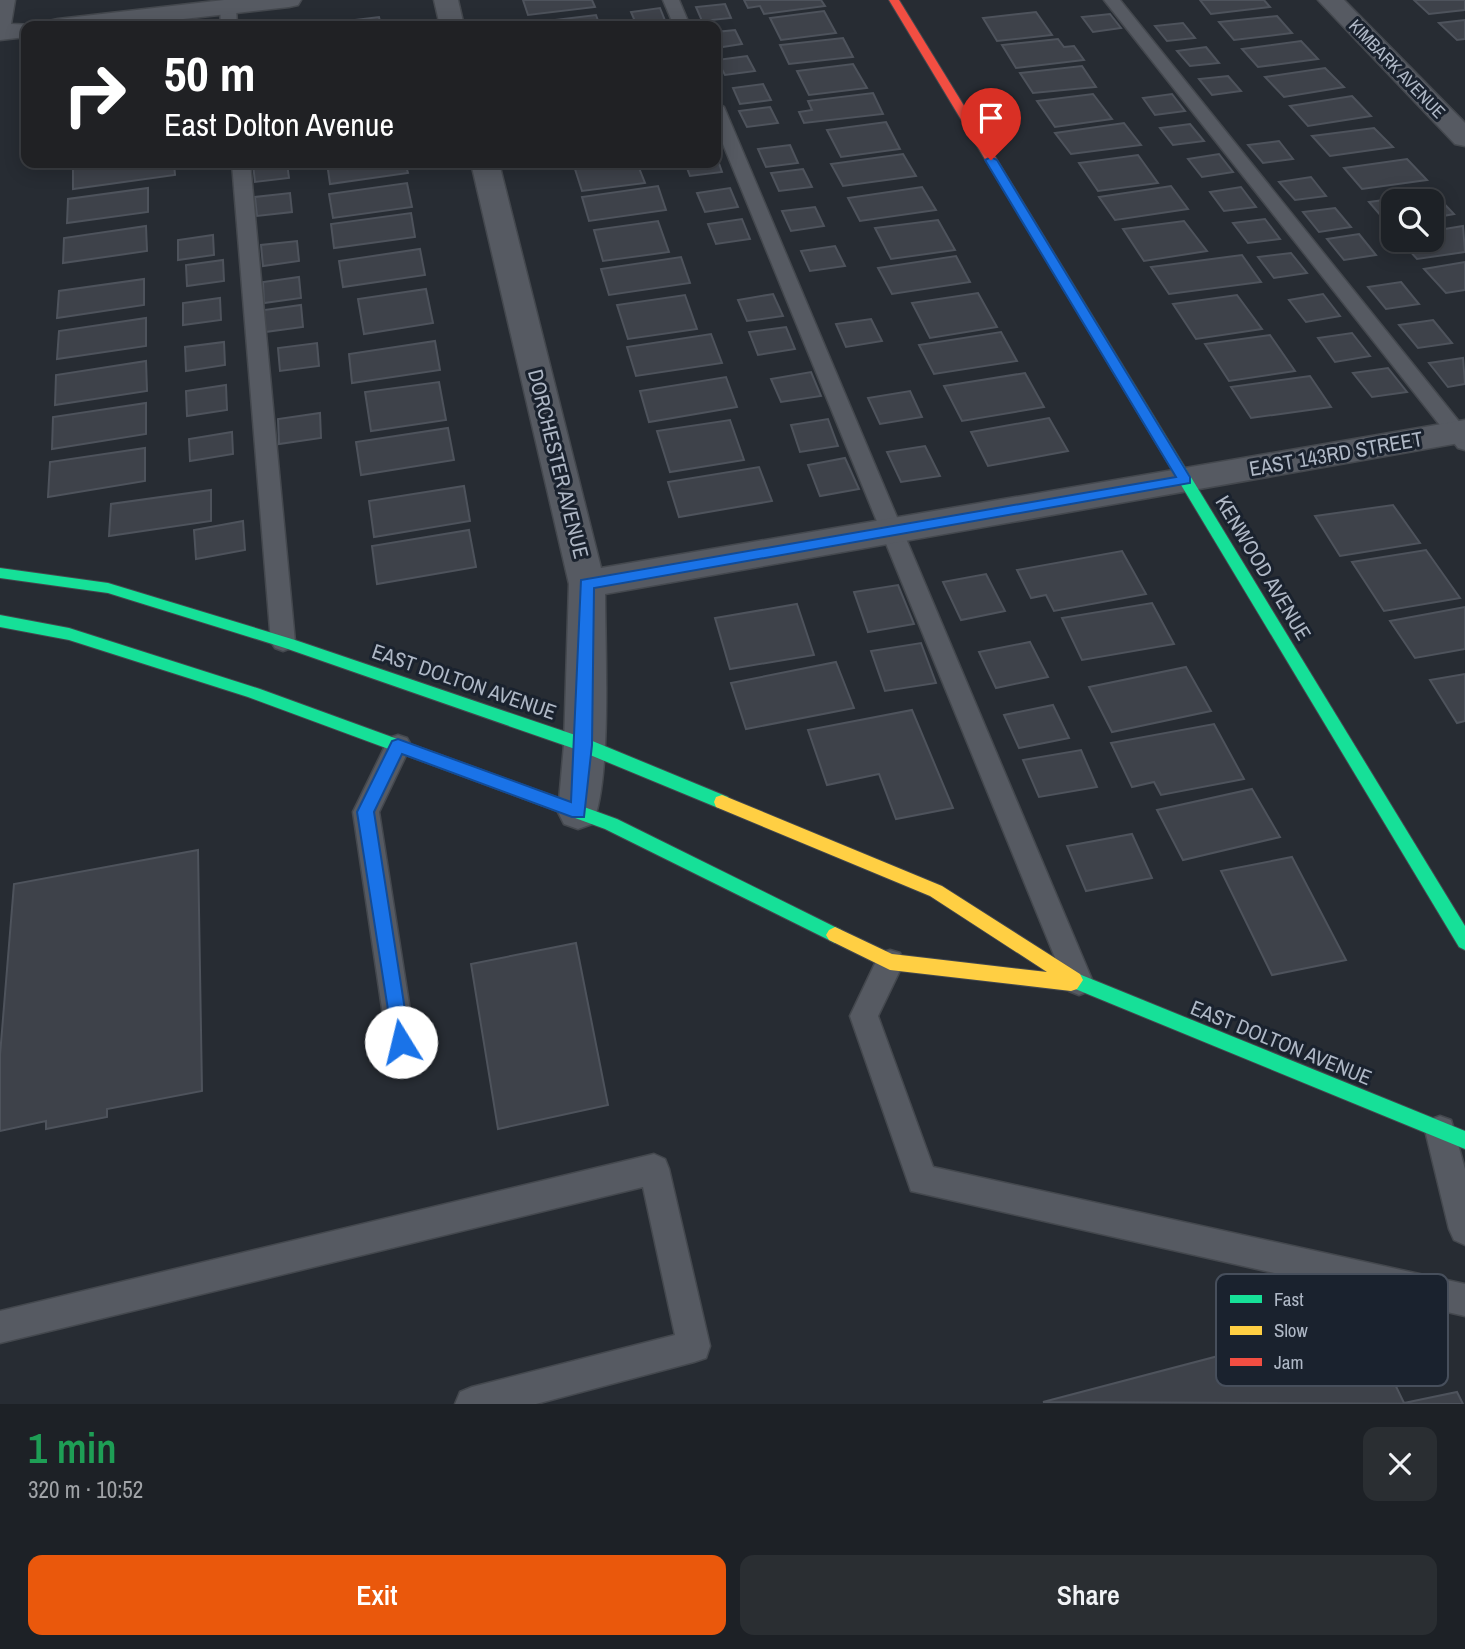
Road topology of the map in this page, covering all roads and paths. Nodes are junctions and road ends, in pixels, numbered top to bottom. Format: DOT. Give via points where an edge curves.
graph roads {
  1 [pos="3,0"];
  2 [pos="289,0"];
  3 [pos="446,0"];
  4 [pos="671,0"];
  5 [pos="894,0"];
  6 [pos="1112,0"];
  7 [pos="1330,0"];
  8 [pos="229,17"];
  9 [pos="153,21"];
  10 [pos="451,21"];
  11 [pos="680,21"];
  12 [pos="0,22"];
  13 [pos="21,31"];
  14 [pos="0,33"];
  15 [pos="721,119"];
  16 [pos="1465,138"];
  17 [pos="241,168"];
  18 [pos="486,168"];
  19 [pos="1462,436"];
  20 [pos="1185,480"];
  21 [pos="892,531"];
  22 [pos="0,573"];
  23 [pos="587,584"];
  24 [pos="0,621"];
  25 [pos="283,642"];
  26 [pos="398,745"];
  27 [pos="584,745"];
  28 [pos="578,812"];
  29 [pos="1465,942"];
  30 [pos="890,962"];
  31 [pos="1080,984"];
  32 [pos="401,1042"];
  33 [pos="1452,1135"];
  34 [pos="1465,1229"];
  35 [pos="1347,1274"];
  36 [pos="0,1327"];
  37 [pos="472,1404"];
  1 -- 12 [label="street"];
  2 -- 8 [label="street"];
  3 -- 10 [label="street"];
  4 -- 11 [label="lane"];
  5 -- 20 [label="street, KENWOOD AVENUE"];
  6 -- 19 [label="lane"];
  7 -- 16 [label="street, KIMBARK AVENUE"];
  8 -- 9 [label="street"];
  13 -- 14 [label="street"];
  15 -- 21 [label="lane"];
  17 -- 25 [label="lane"];
  18 -- 23 [label="street, DORCHESTER AVENUE"];
  19 -- 20 [label="street, EAST 143RD STREET"];
  20 -- 21 [label="street, EAST 143RD STREET"];
  20 -- 29 [label="street, KENWOOD AVENUE"];
  21 -- 23 [label="street, EAST 143RD STREET"];
  21 -- 31 [label="lane"];
  22 -- 25 [label="street, EAST DOLTON AVENUE" via="108,588"];
  23 -- 27 [label="street, DORCHESTER AVENUE"];
  24 -- 26 [label="street, EAST DOLTON AVENUE" via="69,634"];
  25 -- 27 [label="street, EAST DOLTON AVENUE"];
  26 -- 28 [label="street, EAST DOLTON AVENUE"];
  26 -- 32 [label="lane" via="366,812"];
  27 -- 28 [label="street, DORCHESTER AVENUE"];
  27 -- 31 [label="street, EAST DOLTON AVENUE" via="936,891"];
  28 -- 30 [label="street, EAST DOLTON AVENUE"];
  30 -- 31 [label="street, EAST DOLTON AVENUE"];
  30 -- 35 [label="lane" via="864,1016 922,1180"];
  31 -- 33 [label="street, EAST DOLTON AVENUE"];
  33 -- 34 [label="lane"];
  36 -- 37 [label="lane" via="654,1169 694,1346"];
}
